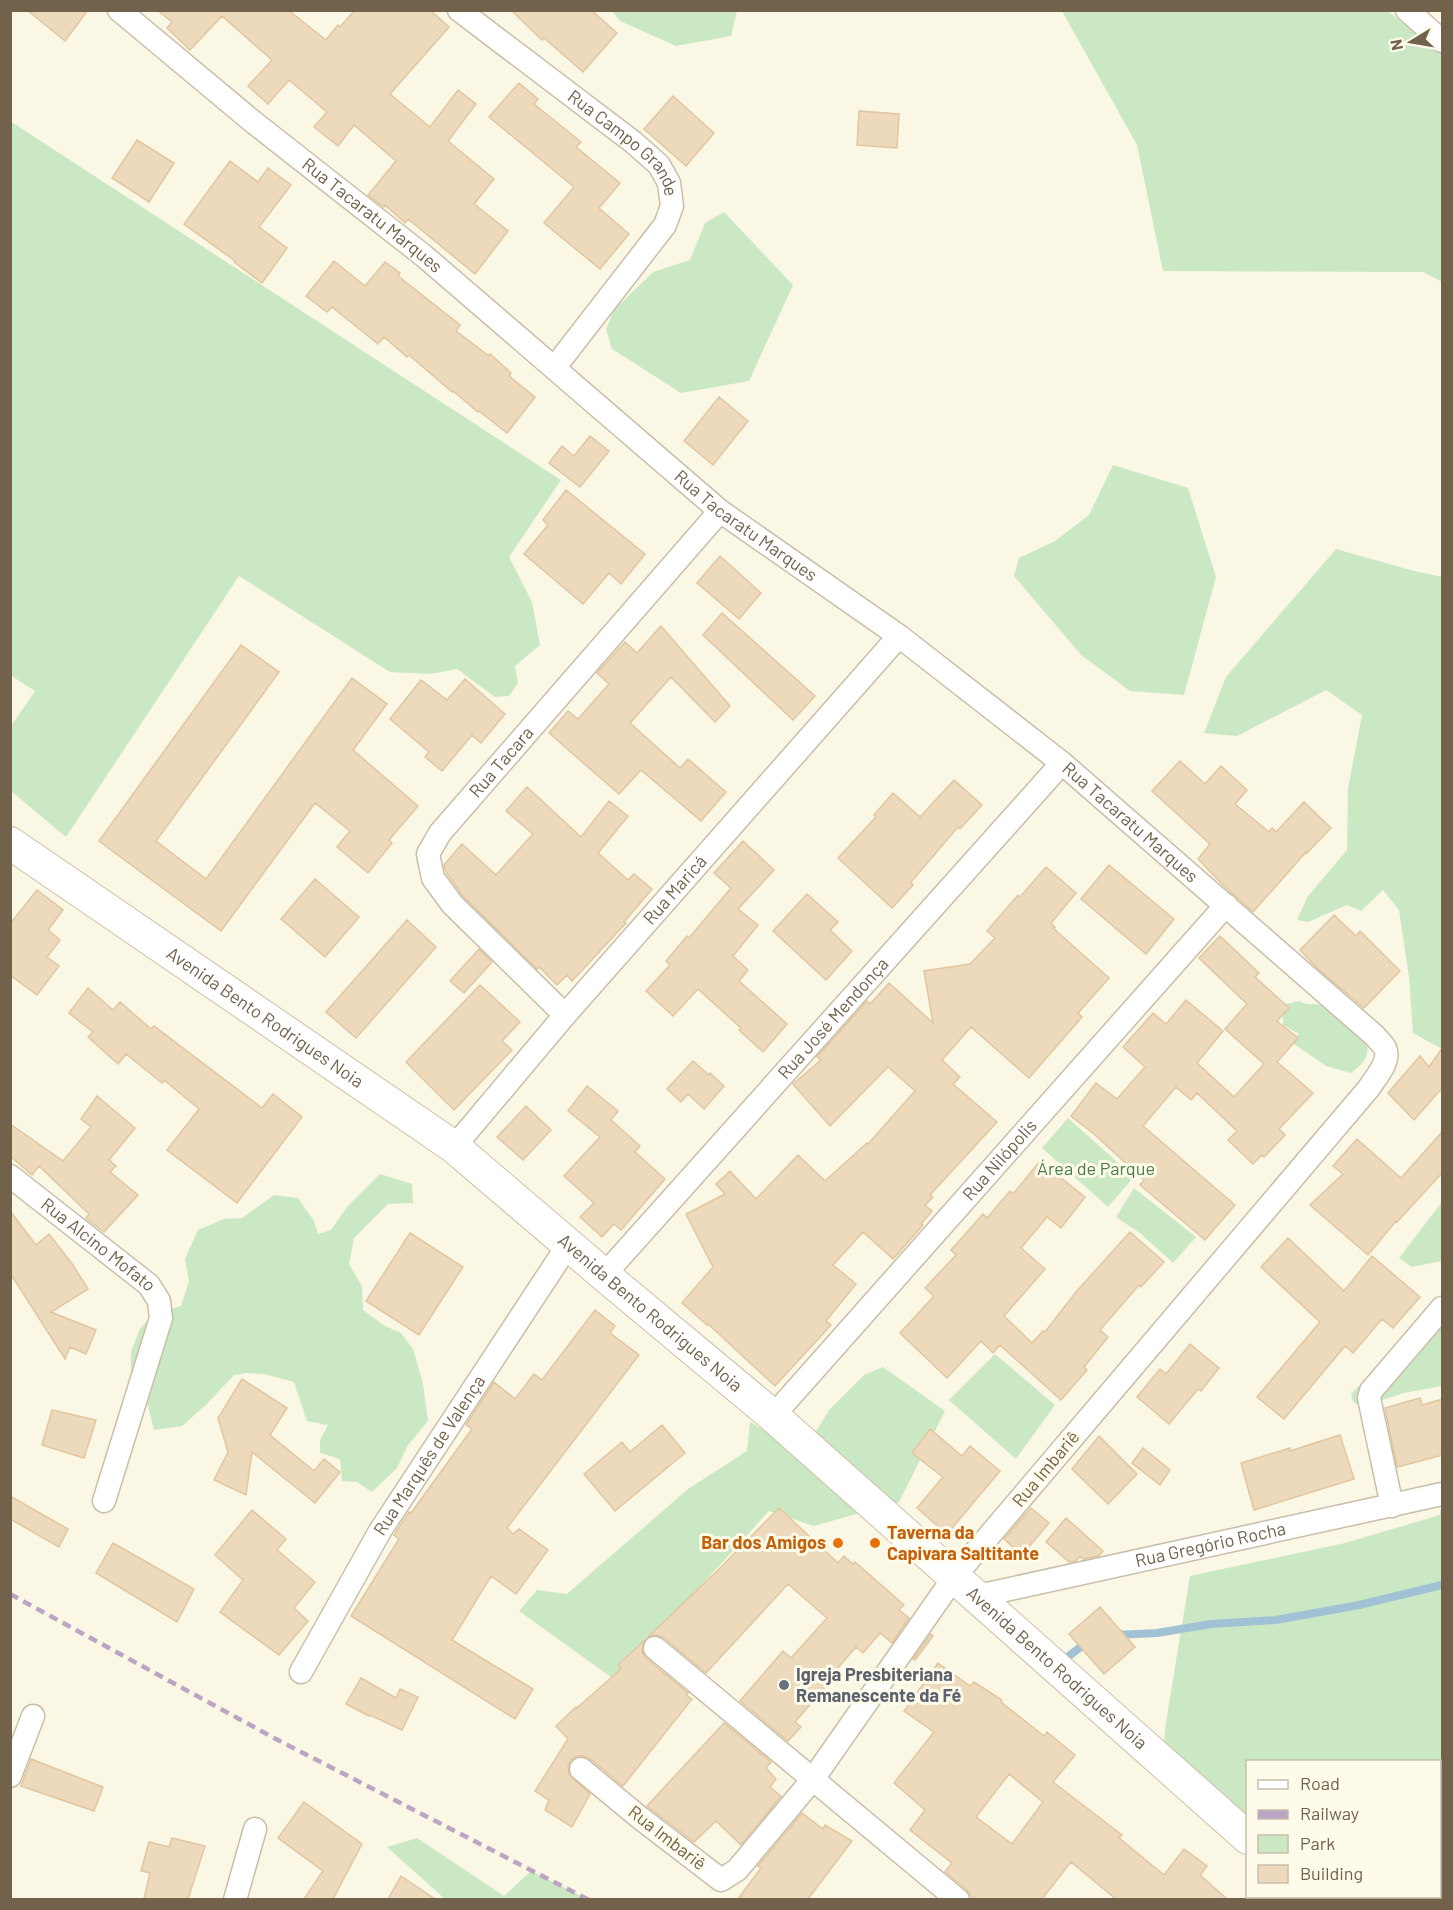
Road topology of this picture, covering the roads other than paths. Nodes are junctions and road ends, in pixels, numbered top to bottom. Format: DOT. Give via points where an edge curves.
graph roads {
  1 [pos="119,10"];
  2 [pos="459,10"];
  3 [pos="1407,10"];
  4 [pos="1443,41"];
  5 [pos="555,367"];
  6 [pos="720,511"];
  7 [pos="899,636"];
  8 [pos="1062,763"];
  9 [pos="10,843"];
  10 [pos="1226,904"];
  11 [pos="565,1015"];
  12 [pos="1375,1036"];
  13 [pos="454,1147"];
  14 [pos="10,1176"];
  15 [pos="568,1245"];
  16 [pos="604,1275"];
  17 [pos="1443,1308"];
  18 [pos="773,1416"];
  19 [pos="1443,1494"];
  20 [pos="104,1501"];
  21 [pos="1392,1506"];
  22 [pos="955,1576"];
  23 [pos="978,1596"];
  24 [pos="655,1648"];
  25 [pos="301,1672"];
  26 [pos="33,1716"];
  27 [pos="581,1770"];
  28 [pos="10,1776"];
  29 [pos="813,1779"];
  30 [pos="255,1829"];
  31 [pos="1246,1836"];
  32 [pos="235,1899"];
  33 [pos="958,1899"];
  1 -- 5 [label="street, Rua Tacaratu Marques"];
  2 -- 5 [label="street, Rua Campo Grande" via="633,142 659,165 669,183 672,206 665,225"];
  3 -- 4 [label="street"];
  5 -- 6 [label="street, Rua Tacaratu Marques"];
  6 -- 7 [label="street, Rua Tacaratu Marques"];
  6 -- 11 [label="street, Rua Tacara" via="440,833 428,855 433,879 452,904"];
  7 -- 8 [label="street, Rua Tacaratu Marques"];
  7 -- 11 [label="street, Rua Maricá"];
  8 -- 10 [label="street, Rua Tacaratu Marques"];
  8 -- 16 [label="street, Rua José Mendonça"];
  9 -- 13 [label="street, Avenida Bento Rodrigues Noia"];
  10 -- 12 [label="street, Rua Tacaratu Marques"];
  10 -- 18 [label="street, Rua Nilópolis"];
  11 -- 13 [label="street, Rua Maricá"];
  12 -- 22 [label="street, Rua Imbariê" via="1385,1048 1386,1058 1369,1088"];
  13 -- 15 [label="street, Avenida Bento Rodrigues Noia"];
  14 -- 20 [label="street, Rua Alcino Mofato" via="149,1285 159,1301 161,1318"];
  15 -- 16 [label="street, Avenida Bento Rodrigues Noia"];
  15 -- 25 [label="street, Rua Marquês de Valença" via="380,1532"];
  16 -- 18 [label="street, Avenida Bento Rodrigues Noia"];
  17 -- 21 [label="street" via="1369,1398"];
  18 -- 22 [label="street, Avenida Bento Rodrigues Noia"];
  19 -- 21 [label="street, Rua Gregório Rocha"];
  21 -- 23 [label="street, Rua Gregório Rocha"];
  22 -- 23 [label="street, Avenida Bento Rodrigues Noia"];
  22 -- 29 [label="street, Rua Imbariê"];
  23 -- 31 [label="street, Avenida Bento Rodrigues Noia"];
  24 -- 29 [label="street"];
  26 -- 28 [label="street"];
  27 -- 29 [label="street, Rua Imbariê" via="721,1880 737,1870"];
  29 -- 33 [label="street"];
  30 -- 32 [label="street"];
}
